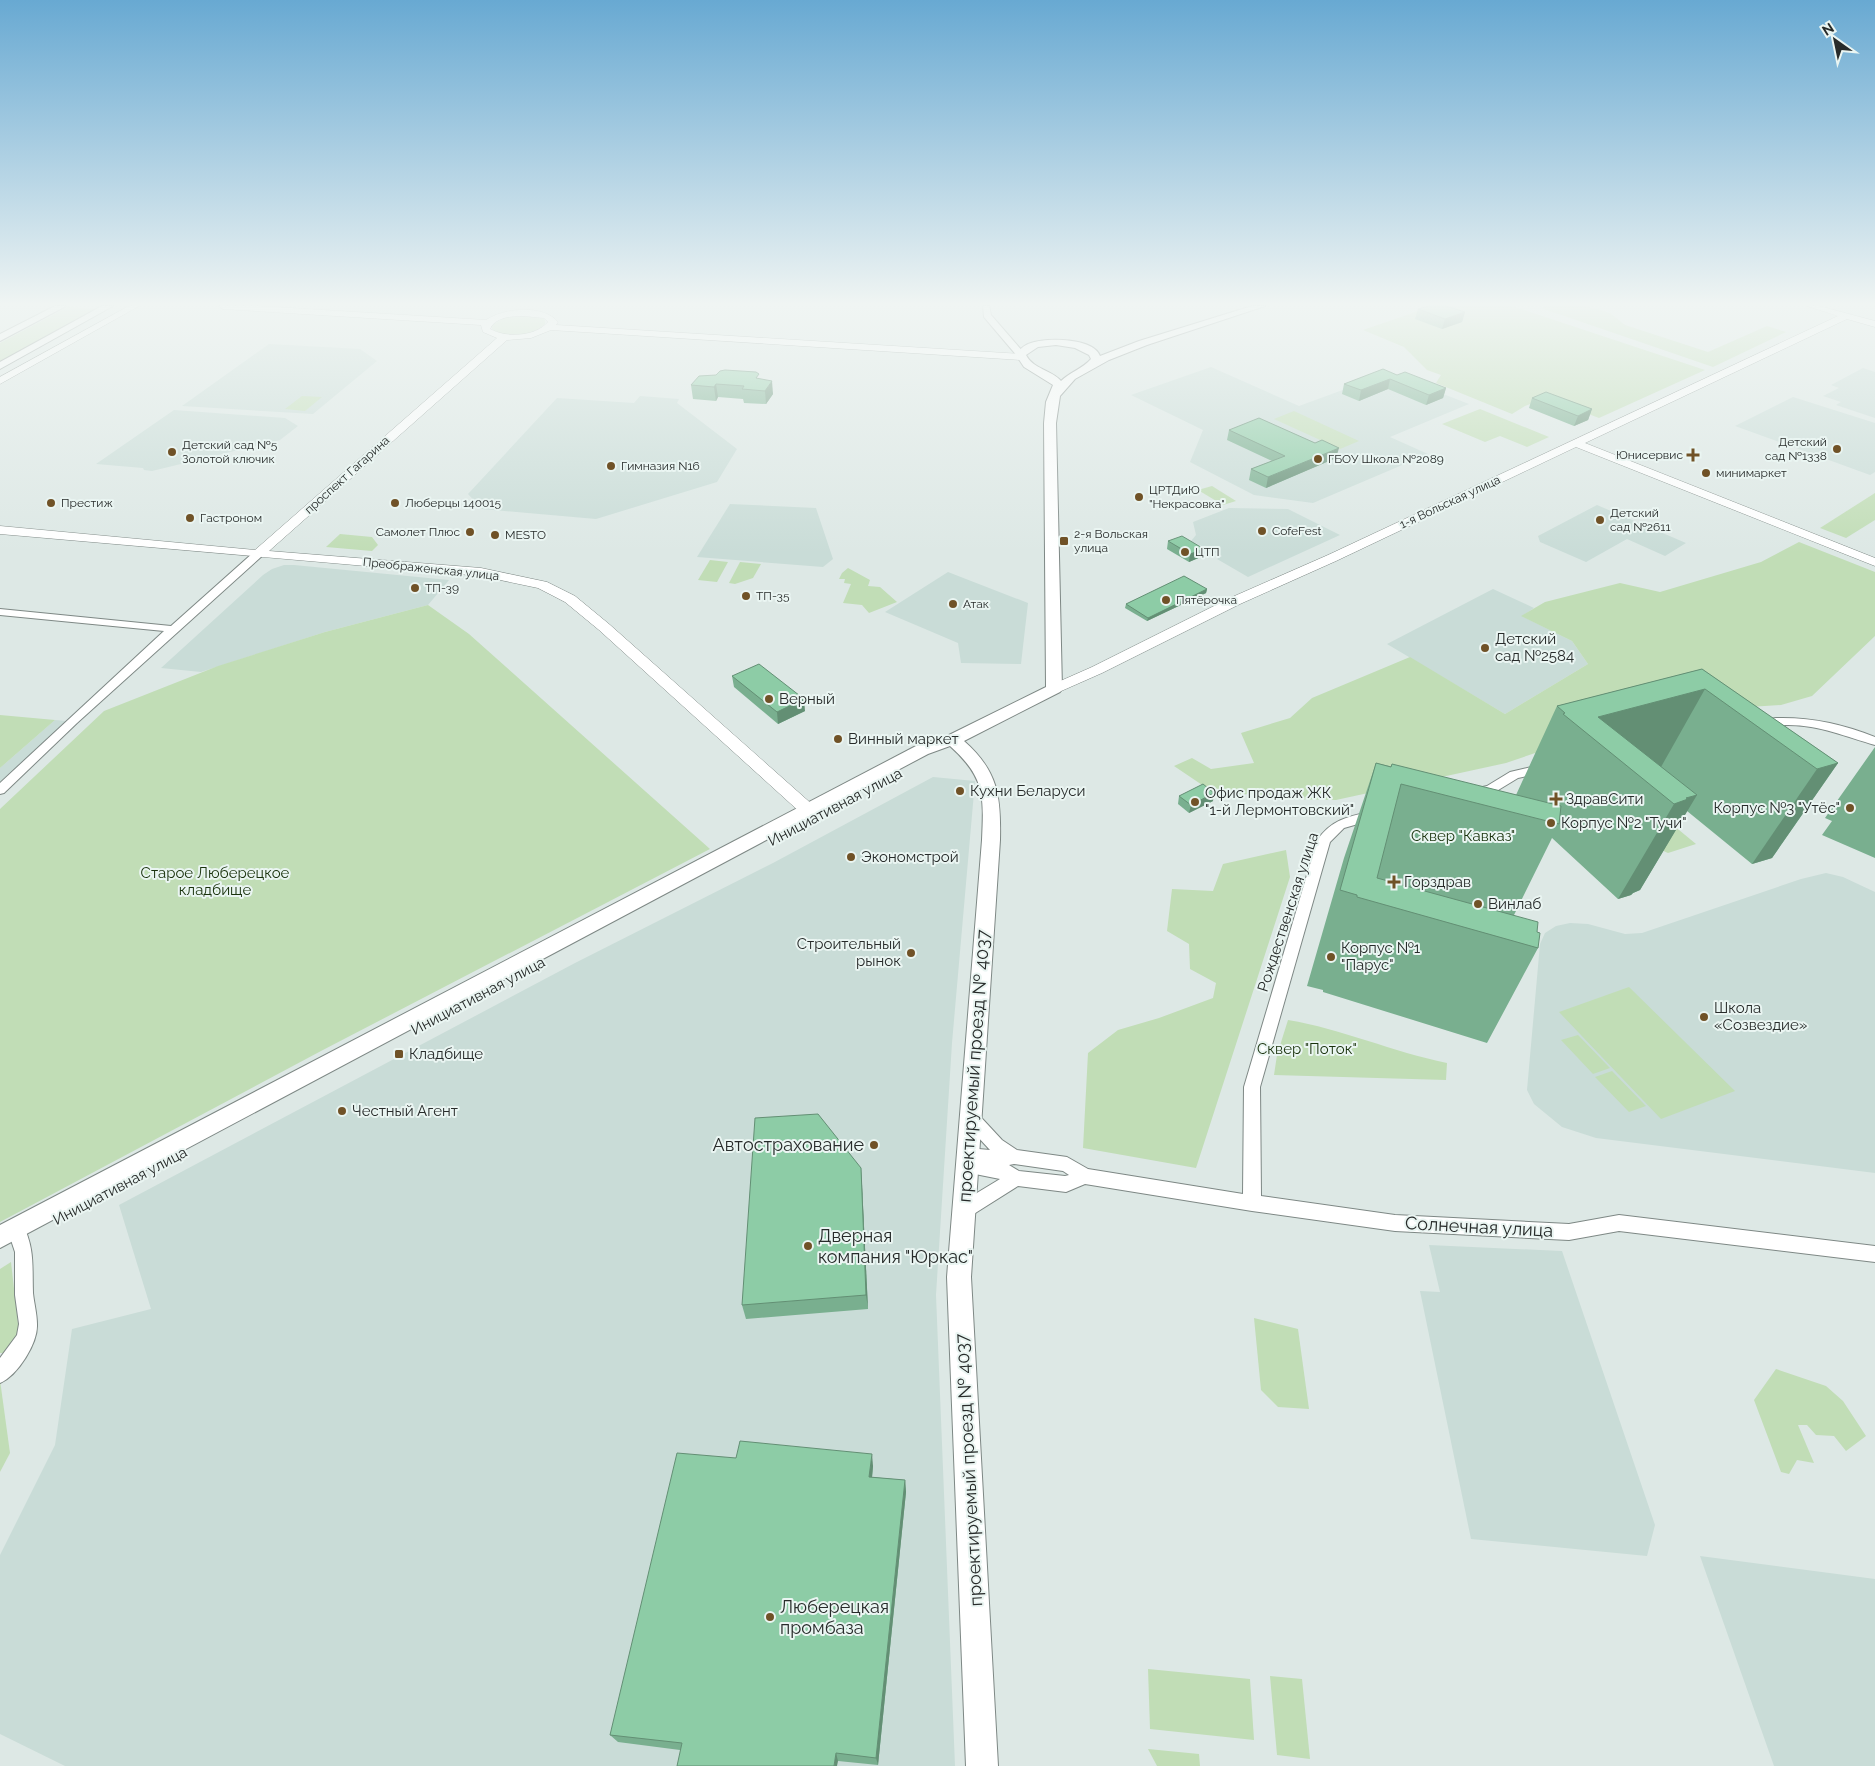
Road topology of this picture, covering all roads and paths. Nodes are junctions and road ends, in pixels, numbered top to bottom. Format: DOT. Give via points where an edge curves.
graph roads {
  1 [pos="446,388"];
  2 [pos="1059,388"];
  3 [pos="1060,388"];
  4 [pos="1691,388"];
  5 [pos="1056,394"];
  6 [pos="1575,443"];
  7 [pos="0,530"];
  8 [pos="258,554"];
  9 [pos="1875,562"];
  10 [pos="0,612"];
  11 [pos="174,629"];
  12 [pos="1054,689"];
  13 [pos="1746,727"];
  14 [pos="953,740"];
  15 [pos="1875,740"];
  16 [pos="1553,766"];
  17 [pos="0,790"];
  18 [pos="1460,796"];
  19 [pos="808,810"];
  20 [pos="1384,812"];
  21 [pos="970,1116"];
  22 [pos="1014,1157"];
  23 [pos="966,1160"];
  24 [pos="1084,1176"];
  25 [pos="1016,1178"];
  26 [pos="1252,1203"];
  27 [pos="963,1211"];
  28 [pos="12,1234"];
  29 [pos="0,1250"];
  30 [pos="1875,1254"];
  31 [pos="0,1372"];
  32 [pos="982,1766"];
  1 -- 8 [label="street, проспект Гагарина"];
  2 -- 5 [label="main road"];
  3 -- 5 [label="main road"];
  4 -- 6 [label="street, 1-я Вольская улица"];
  5 -- 12 [label="main road" via="1050,423"];
  6 -- 9 [label="street"];
  6 -- 12 [label="street, 1-я Вольская улица"];
  7 -- 8 [label="street, Преображенская улица"];
  8 -- 11 [label="street"];
  8 -- 19 [label="street, Преображенская улица" via="482,572 542,585 570,599 631,650"];
  10 -- 11 [label="street"];
  11 -- 17 [label="street"];
  12 -- 14 [label="main road, Инициативная улица"];
  13 -- 15 [label="street" via="1774,722 1811,722 1836,726"];
  14 -- 19 [label="main road, Инициативная улица" via="922,750"];
  14 -- 21 [label="main road, проектируемый проезд № 4037" via="983,771 991,799 991,840"];
  14 -- 28 [label="main road, Инициативная улица" via="931,756"];
  16 -- 18 [label="street" via="1514,774 1491,789"];
  19 -- 28 [label="main road, Инициативная улица"];
  20 -- 26 [label="street, Рождественская улица" via="1340,824 1324,841 1252,1087"];
  21 -- 22 [label="street" via="996,1145"];
  21 -- 23 [label="main road, проектируемый проезд № 4037"];
  22 -- 23 [label="street"];
  22 -- 24 [label="street" via="1066,1164"];
  23 -- 25 [label="street" via="1007,1172"];
  23 -- 27 [label="main road, проектируемый проезд № 4037"];
  24 -- 25 [label="street" via="1066,1184"];
  24 -- 26 [label="street, Солнечная улица"];
  25 -- 27 [label="street"];
  26 -- 30 [label="street, Солнечная улица" via="1396,1223 1569,1232 1620,1223"];
  27 -- 32 [label="main road, проектируемый проезд № 4037" via="959,1277"];
  28 -- 29 [label="main road, Инициативная улица"];
  28 -- 31 [label="street" via="24,1252 27,1331 17,1354"];
}
